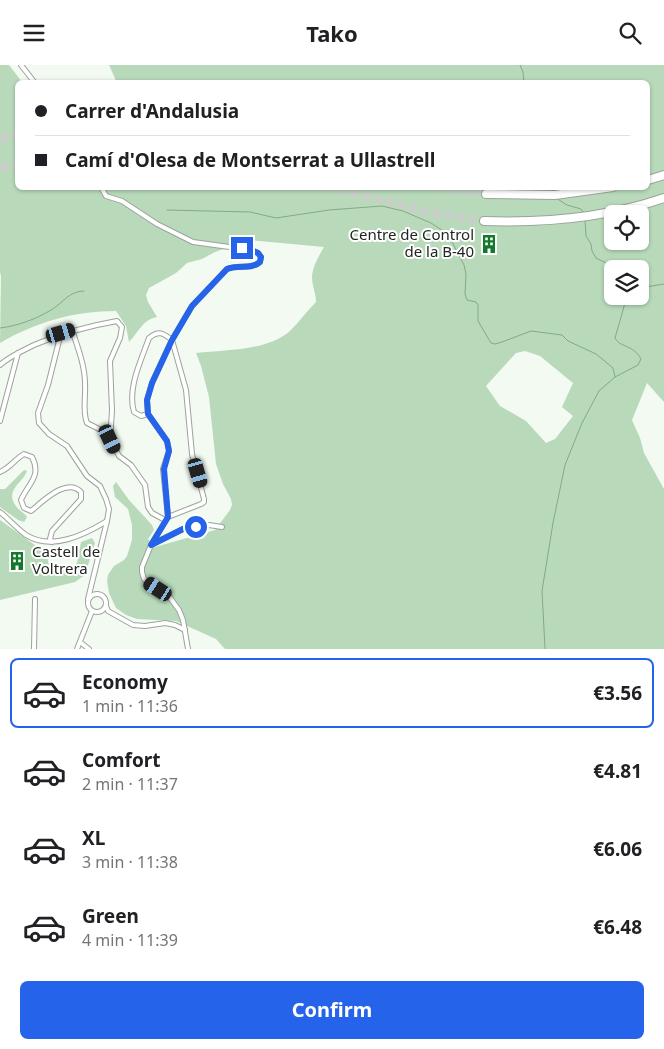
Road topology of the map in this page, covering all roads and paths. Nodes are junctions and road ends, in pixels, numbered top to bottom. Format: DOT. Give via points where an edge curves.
graph roads {
  1 [pos="21,65"];
  2 [pos="33,80"];
  3 [pos="664,175"];
  4 [pos="650,179"];
  5 [pos="103,190"];
  6 [pos="594,190"];
  7 [pos="486,194"];
  8 [pos="664,198"];
  9 [pos="484,221"];
  10 [pos="72,331"];
  11 [pos="61,333"];
  12 [pos="172,340"];
  13 [pos="18,353"];
  14 [pos="0,365"];
  15 [pos="148,414"];
  16 [pos="0,421"];
  17 [pos="109,434"];
  18 [pos="0,472"];
  19 [pos="0,512"];
  20 [pos="166,519"];
  21 [pos="107,521"];
  22 [pos="222,527"];
  23 [pos="52,542"];
  24 [pos="151,545"];
  25 [pos="35,599"];
  26 [pos="88,599"];
  27 [pos="106,606"];
  28 [pos="92,611"];
  29 [pos="185,630"];
  30 [pos="80,642"];
  31 [pos="34,649"];
  32 [pos="77,649"];
  33 [pos="89,649"];
  34 [pos="188,649"];
  1 -- 2 [label="street"];
  3 -- 4 [label="highway"];
  5 -- 12 [label="street" via="106,196 122,201 193,243 251,250 261,257 253,267 233,267 221,275 192,306"];
  6 -- 7 [label="highway" via="554,195"];
  8 -- 9 [label="highway" via="618,211 550,221"];
  10 -- 11 [label="street"];
  10 -- 17 [label="street" via="85,382 84,417 87,423"];
  10 -- 17 [label="street" via="118,321 122,327 110,361 112,411"];
  11 -- 13 [label="street"];
  11 -- 21 [label="street" via="38,413 39,423 67,446 87,476 100,486 106,499"];
  12 -- 15 [label="street" via="152,383 147,400"];
  12 -- 15 [label="street" via="156,333 149,338 140,363 130,402 134,412 141,416"];
  12 -- 20 [label="street" via="186,390 192,454 204,502"];
  13 -- 14 [label="street"];
  13 -- 16 [label="street"];
  15 -- 20 [label="street" via="167,441 169,451 164,469"];
  17 -- 20 [label="street" via="119,456 131,465 145,485 152,513"];
  18 -- 23 [label="street" via="24,454 32,457 35,477 21,500 24,508 31,511 60,489 78,488 81,492 81,499 52,531"];
  19 -- 23 [label="street" via="28,536"];
  20 -- 24 [label="street"];
  21 -- 23 [label="street" via="90,531"];
  21 -- 26 [label="street"];
  22 -- 24 [label="street" via="209,525 183,529"];
  24 -- 29 [label="street" via="142,567 144,579 168,595 179,610"];
  25 -- 31 [label="street"];
  26 -- 27 [label="street" via="93,594 102,595"];
  26 -- 28 [label="street" via="88,607"];
  27 -- 28 [label="street" via="100,612"];
  27 -- 29 [label="street" via="108,611 133,625 164,623"];
  28 -- 30 [label="street"];
  29 -- 34 [label="street"];
  30 -- 32 [label="street"];
  30 -- 33 [label="street"];
}
